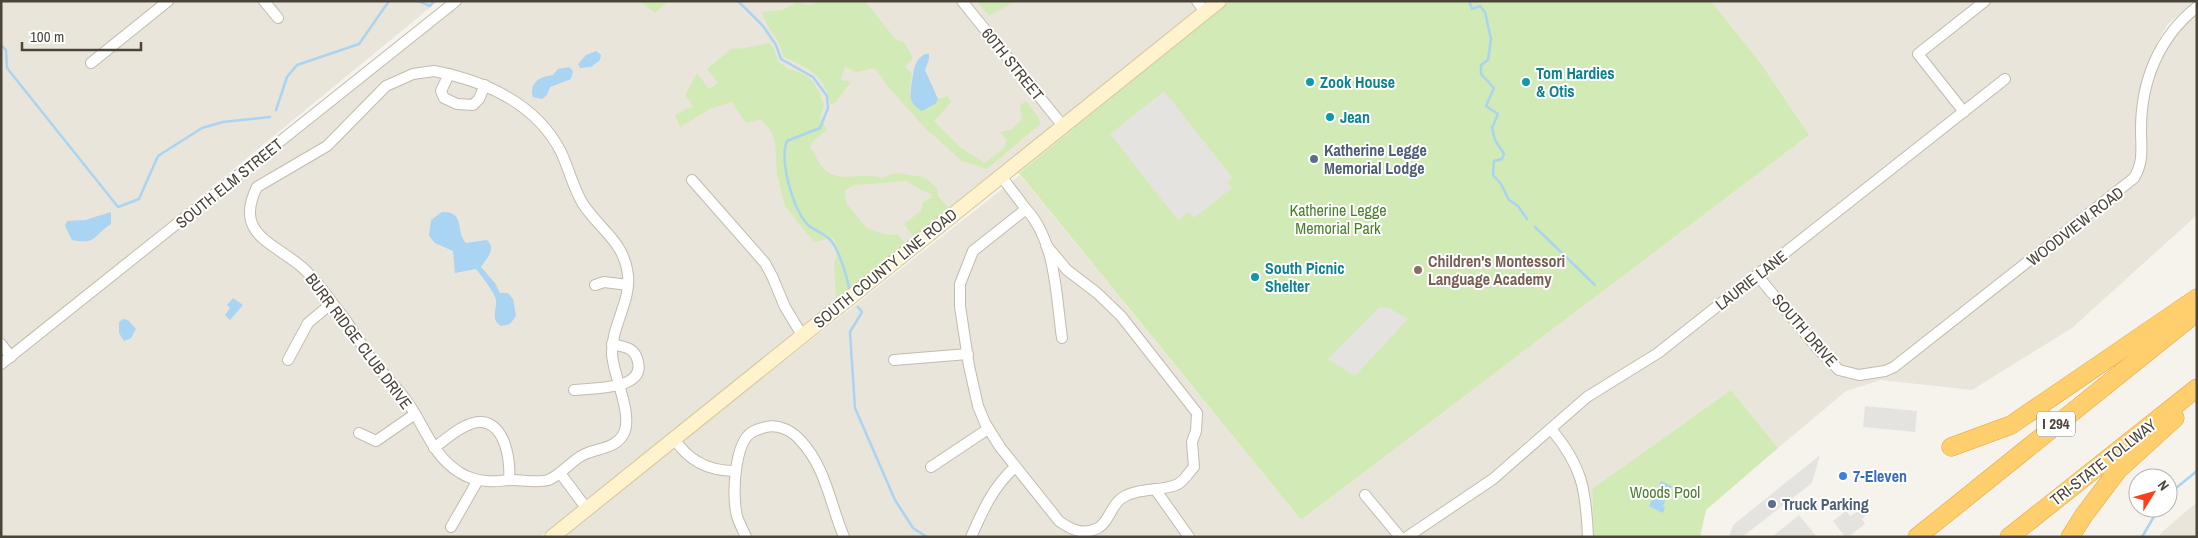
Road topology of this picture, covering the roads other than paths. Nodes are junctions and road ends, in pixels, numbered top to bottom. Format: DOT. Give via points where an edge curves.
graph roads {
  1 [pos="168,1"];
  2 [pos="264,1"];
  3 [pos="456,1"];
  4 [pos="962,1"];
  5 [pos="1219,1"];
  6 [pos="1985,1"];
  7 [pos="1201,7"];
  8 [pos="2197,7"];
  9 [pos="278,18"];
  10 [pos="91,63"];
  11 [pos="449,74"];
  12 [pos="2005,79"];
  13 [pos="485,85"];
  14 [pos="1964,112"];
  15 [pos="1063,126"];
  16 [pos="1001,176"];
  17 [pos="692,180"];
  18 [pos="1026,209"];
  19 [pos="1046,245"];
  20 [pos="1067,270"];
  21 [pos="1757,275"];
  22 [pos="1055,282"];
  23 [pos="595,285"];
  24 [pos="628,285"];
  25 [pos="2197,298"];
  26 [pos="332,303"];
  27 [pos="2197,312"];
  28 [pos="2197,327"];
  29 [pos="802,335"];
  30 [pos="1062,338"];
  31 [pos="1,344"];
  32 [pos="612,344"];
  33 [pos="968,354"];
  34 [pos="11,357"];
  35 [pos="288,360"];
  36 [pos="894,360"];
  37 [pos="1,364"];
  38 [pos="1859,375"];
  39 [pos="618,384"];
  40 [pos="2197,388"];
  41 [pos="574,390"];
  42 [pos="2197,399"];
  43 [pos="415,414"];
  44 [pos="988,429"];
  45 [pos="1551,429"];
  46 [pos="359,432"];
  47 [pos="674,438"];
  48 [pos="1951,447"];
  49 [pos="434,448"];
  50 [pos="930,467"];
  51 [pos="1015,467"];
  52 [pos="735,471"];
  53 [pos="560,472"];
  54 [pos="478,480"];
  55 [pos="509,480"];
  56 [pos="1155,489"];
  57 [pos="1365,495"];
  58 [pos="587,509"];
  59 [pos="451,527"];
  60 [pos="552,537"];
  61 [pos="746,537"];
  62 [pos="844,537"];
  63 [pos="971,537"];
  64 [pos="1189,537"];
  65 [pos="1400,537"];
  66 [pos="1406,537"];
  67 [pos="1588,537"];
  68 [pos="1917,537"];
  69 [pos="1936,537"];
  70 [pos="2009,537"];
  71 [pos="2070,537"];
  1 -- 10 [label="street"];
  2 -- 9 [label="street"];
  3 -- 34 [label="street, SOUTH ELM STREET"];
  4 -- 15 [label="street, 60TH STREET"];
  5 -- 7 [label="main road, SOUTH COUNTY LINE ROAD"];
  6 -- 14 [label="street" via="1918,54"];
  7 -- 15 [label="main road, SOUTH COUNTY LINE ROAD"];
  8 -- 38 [label="street, WOODVIEW ROAD" via="2171,31 2157,55 2146,88 2140,168 2134,178 1908,358 1885,371"];
  11 -- 13 [label="street, BURR RIDGE CLUB DRIVE"];
  11 -- 13 [label="street" via="441,91 444,98 457,104 473,105 479,100"];
  11 -- 26 [label="street, BURR RIDGE CLUB DRIVE" via="434,71 413,74 386,86 327,146 257,187 250,208 255,231 310,274"];
  12 -- 14 [label="street, LAURIE LANE"];
  13 -- 24 [label="street, BURR RIDGE CLUB DRIVE" via="512,98 540,122 556,144 583,204 620,248 627,268"];
  14 -- 21 [label="street, LAURIE LANE"];
  15 -- 16 [label="main road, SOUTH COUNTY LINE ROAD"];
  16 -- 18 [label="street"];
  16 -- 29 [label="main road, SOUTH COUNTY LINE ROAD"];
  17 -- 29 [label="street" via="764,263"];
  18 -- 19 [label="street" via="1038,221"];
  18 -- 33 [label="street" via="972,252 965,269 960,299"];
  19 -- 20 [label="street"];
  19 -- 22 [label="street"];
  20 -- 22 [label="street"];
  20 -- 56 [label="street" via="1115,310 1197,413 1192,442 1194,467 1178,484"];
  21 -- 38 [label="street, SOUTH DRIVE" via="1829,361 1839,370"];
  21 -- 45 [label="street, LAURIE LANE" via="1658,353 1588,397"];
  22 -- 30 [label="street"];
  23 -- 24 [label="street" via="604,282"];
  24 -- 32 [label="street, BURR RIDGE CLUB DRIVE"];
  25 -- 48 [label="highway" via="2011,425"];
  26 -- 35 [label="street" via="308,323"];
  26 -- 43 [label="street, BURR RIDGE CLUB DRIVE"];
  27 -- 68 [label="highway, I 294"];
  28 -- 69 [label="highway, I 294" via="2048,443"];
  29 -- 47 [label="main road, SOUTH COUNTY LINE ROAD"];
  31 -- 34 [label="street"];
  32 -- 39 [label="street, BURR RIDGE CLUB DRIVE"];
  32 -- 39 [label="street" via="630,348 637,355 640,368 636,377 627,384"];
  33 -- 36 [label="street"];
  33 -- 44 [label="street" via="978,406"];
  34 -- 37 [label="street, SOUTH ELM STREET"];
  39 -- 41 [label="street"];
  39 -- 53 [label="street, BURR RIDGE CLUB DRIVE" via="627,421 625,432 618,441 584,454"];
  40 -- 70 [label="highway, TRI-STATE TOLLWAY"];
  42 -- 71 [label="highway" via="2118,470"];
  43 -- 46 [label="street" via="376,441"];
  43 -- 49 [label="street, BURR RIDGE CLUB DRIVE"];
  44 -- 50 [label="street"];
  44 -- 51 [label="street"];
  45 -- 66 [label="street, LAURIE LANE" via="1493,478"];
  45 -- 67 [label="street" via="1568,448 1582,478"];
  47 -- 52 [label="street" via="685,454 697,463"];
  47 -- 58 [label="main road, SOUTH COUNTY LINE ROAD"];
  49 -- 54 [label="street, BURR RIDGE CLUB DRIVE" via="459,472"];
  49 -- 55 [label="street" via="464,427 481,422 496,430 507,446"];
  51 -- 56 [label="street" via="1059,520 1078,532 1098,528 1120,499 1141,490"];
  51 -- 63 [label="street" via="1001,479 988,498"];
  52 -- 61 [label="street" via="736,509"];
  52 -- 62 [label="street" via="744,442 751,433 768,427 782,427 799,438 813,456"];
  53 -- 55 [label="street, BURR RIDGE CLUB DRIVE" via="547,480"];
  53 -- 58 [label="street"];
  54 -- 55 [label="street, BURR RIDGE CLUB DRIVE"];
  54 -- 59 [label="street"];
  56 -- 64 [label="street"];
  57 -- 65 [label="street"];
  58 -- 60 [label="main road, SOUTH COUNTY LINE ROAD"];
}
